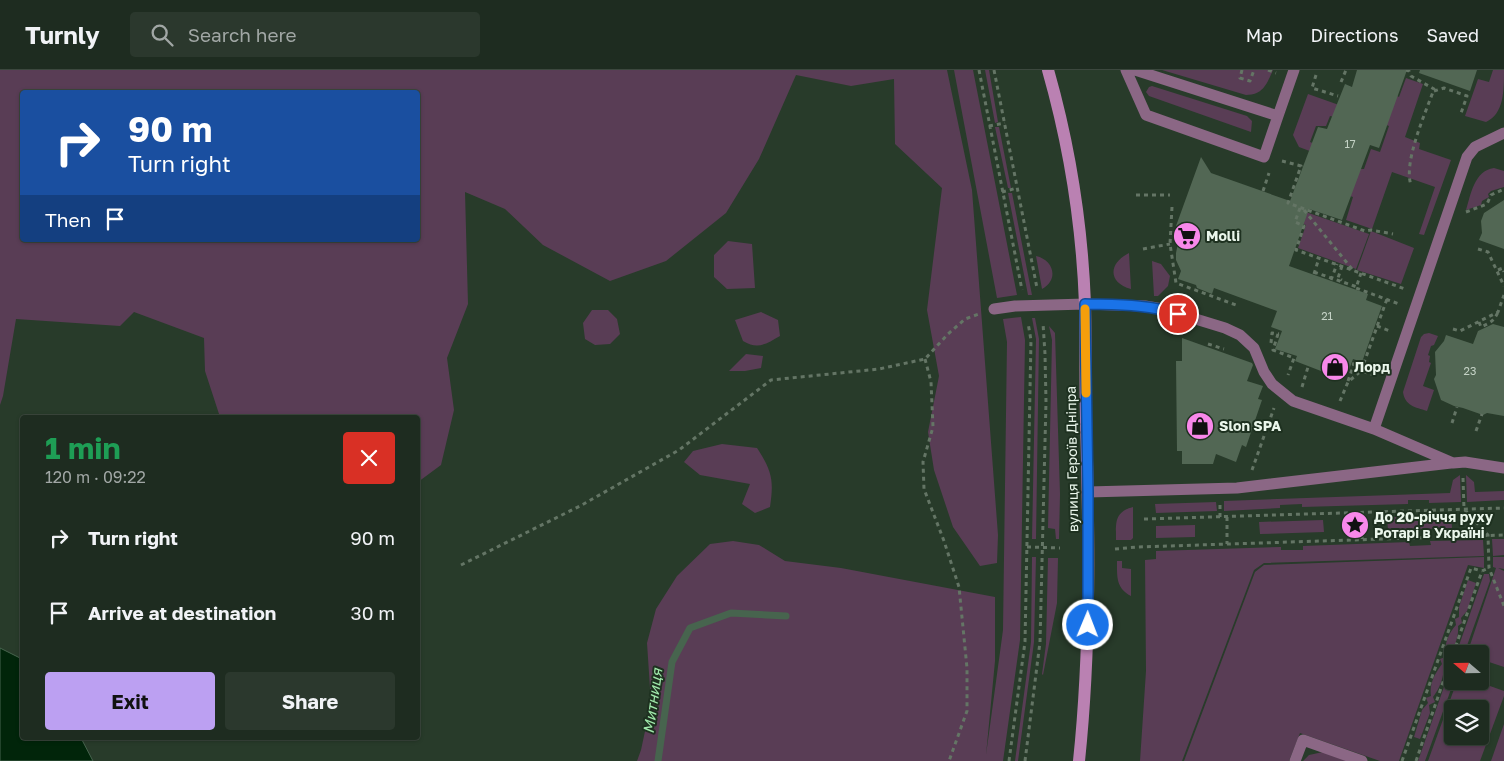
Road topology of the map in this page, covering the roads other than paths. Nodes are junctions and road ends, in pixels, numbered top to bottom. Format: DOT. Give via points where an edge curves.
graph roads {
  1 [pos="1048,70"];
  2 [pos="1126,70"];
  3 [pos="1135,70"];
  4 [pos="1294,70"];
  5 [pos="1278,116"];
  6 [pos="1504,133"];
  7 [pos="1085,304"];
  8 [pos="994,309"];
  9 [pos="1374,429"];
  10 [pos="1453,463"];
  11 [pos="1504,468"];
  12 [pos="1088,492"];
  13 [pos="1079,761"];
  14 [pos="1296,761"];
  15 [pos="1362,761"];
  1 -- 7 [label="main road, вулиця Героїв Дніпра" via="1072,170"];
  2 -- 5 [label="lane" via="1146,114 1264,157"];
  3 -- 5 [label="lane"];
  4 -- 5 [label="lane"];
  6 -- 9 [label="lane" via="1475,147 1467,157"];
  7 -- 8 [label="lane"];
  7 -- 9 [label="lane" via="1163,309 1240,335 1254,348 1272,384 1283,386 1293,402"];
  7 -- 12 [label="main road, вулиця Героїв Дніпра"];
  9 -- 10 [label="lane"];
  10 -- 11 [label="lane"];
  10 -- 12 [label="lane" via="1237,488"];
  12 -- 13 [label="main road, вулиця Героїв Дніпра" via="1086,674"];
  14 -- 15 [label="lane" via="1303,740"];
}
